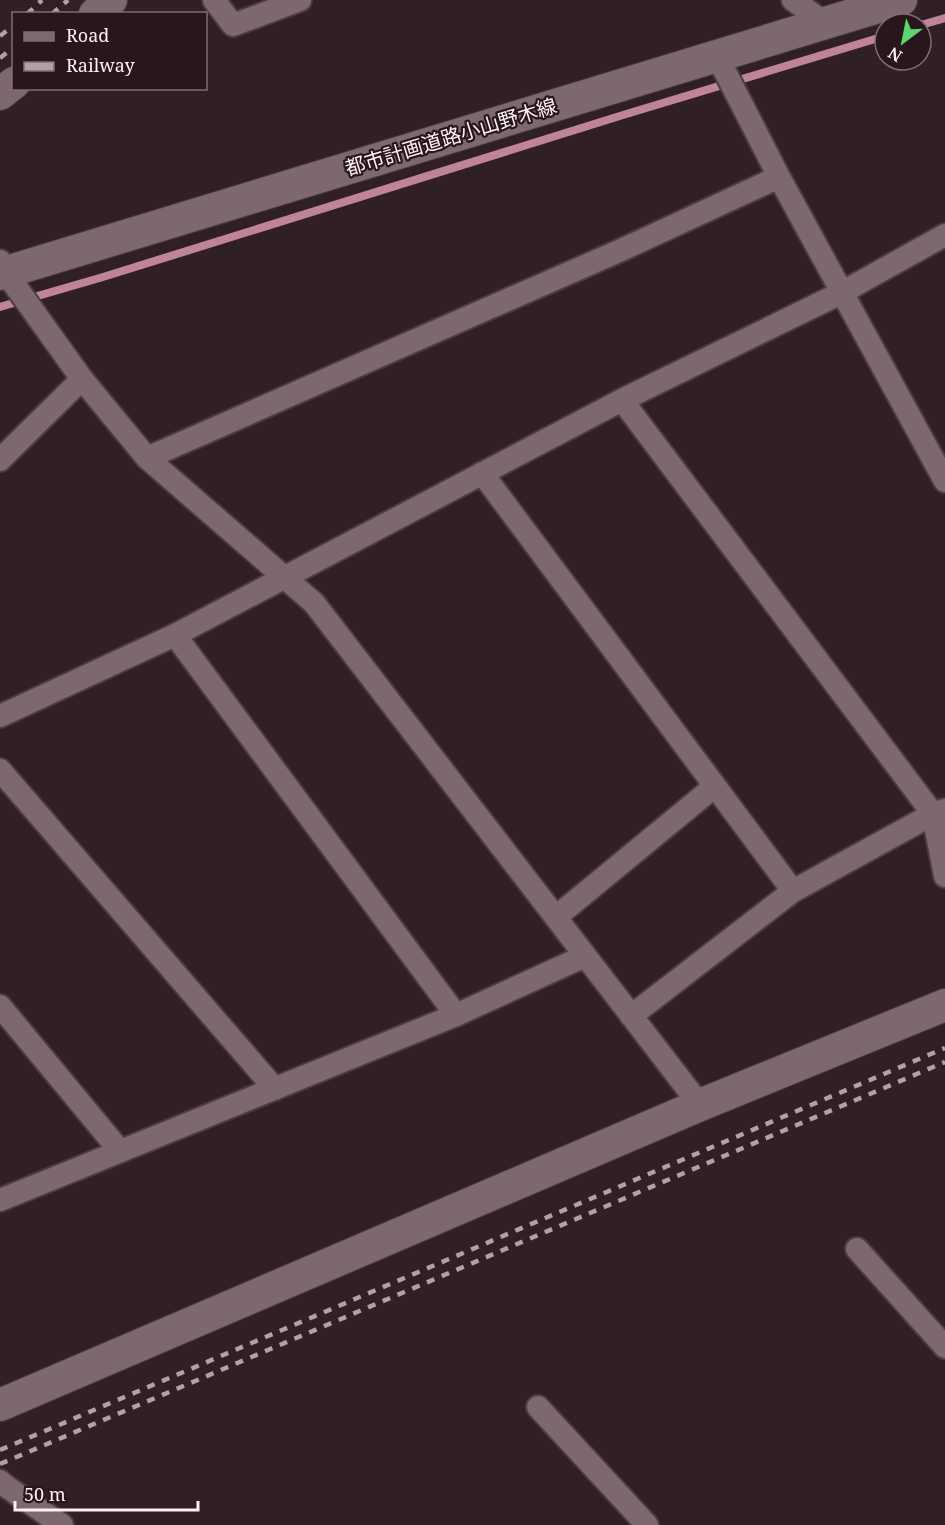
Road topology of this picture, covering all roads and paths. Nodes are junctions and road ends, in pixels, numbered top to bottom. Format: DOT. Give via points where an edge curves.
graph roads {
  1 [pos="111,0"];
  2 [pos="214,0"];
  3 [pos="300,0"];
  4 [pos="793,0"];
  5 [pos="901,0"];
  6 [pos="97,12"];
  7 [pos="825,23"];
  8 [pos="717,56"];
  9 [pos="12,85"];
  10 [pos="0,94"];
  11 [pos="779,177"];
  12 [pos="945,235"];
  13 [pos="2,269"];
  14 [pos="841,292"];
  15 [pos="82,379"];
  16 [pos="622,400"];
  17 [pos="147,458"];
  18 [pos="0,460"];
  19 [pos="482,473"];
  20 [pos="945,481"];
  21 [pos="285,576"];
  22 [pos="175,635"];
  23 [pos="0,716"];
  24 [pos="0,770"];
  25 [pos="715,786"];
  26 [pos="939,812"];
  27 [pos="945,876"];
  28 [pos="793,891"];
  29 [pos="556,917"];
  30 [pos="585,956"];
  31 [pos="945,1005"];
  32 [pos="0,1006"];
  33 [pos="456,1016"];
  34 [pos="631,1016"];
  35 [pos="275,1089"];
  36 [pos="700,1105"];
  37 [pos="120,1150"];
  38 [pos="0,1200"];
  39 [pos="857,1249"];
  40 [pos="945,1347"];
  41 [pos="0,1405"];
  42 [pos="538,1407"];
  43 [pos="2,1486"];
  44 [pos="62,1525"];
  45 [pos="647,1525"];
  1 -- 6 [label="street"];
  2 -- 3 [label="street" via="233,25"];
  4 -- 7 [label="street"];
  5 -- 7 [label="street, 都市計画道路小山野木線"];
  7 -- 8 [label="street, 都市計画道路小山野木線"];
  8 -- 11 [label="street"];
  8 -- 13 [label="street, 都市計画道路小山野木線"];
  9 -- 10 [label="street"];
  11 -- 14 [label="street"];
  11 -- 17 [label="street"];
  12 -- 14 [label="street"];
  13 -- 15 [label="street"];
  14 -- 16 [label="street"];
  14 -- 20 [label="street"];
  15 -- 17 [label="street"];
  15 -- 18 [label="street"];
  16 -- 19 [label="street"];
  16 -- 26 [label="street"];
  17 -- 21 [label="street"];
  19 -- 21 [label="street"];
  19 -- 25 [label="street"];
  21 -- 22 [label="street"];
  21 -- 29 [label="street" via="314,603"];
  22 -- 23 [label="street"];
  22 -- 33 [label="street"];
  24 -- 35 [label="street"];
  25 -- 28 [label="street"];
  25 -- 29 [label="street"];
  26 -- 27 [label="street"];
  26 -- 28 [label="street"];
  28 -- 34 [label="street"];
  29 -- 30 [label="street"];
  30 -- 33 [label="street"];
  30 -- 34 [label="street"];
  31 -- 36 [label="street"];
  32 -- 37 [label="street"];
  33 -- 35 [label="street"];
  34 -- 36 [label="street"];
  35 -- 37 [label="street"];
  36 -- 41 [label="street"];
  37 -- 38 [label="street"];
  39 -- 40 [label="street"];
  42 -- 45 [label="street"];
  43 -- 44 [label="street"];
}
